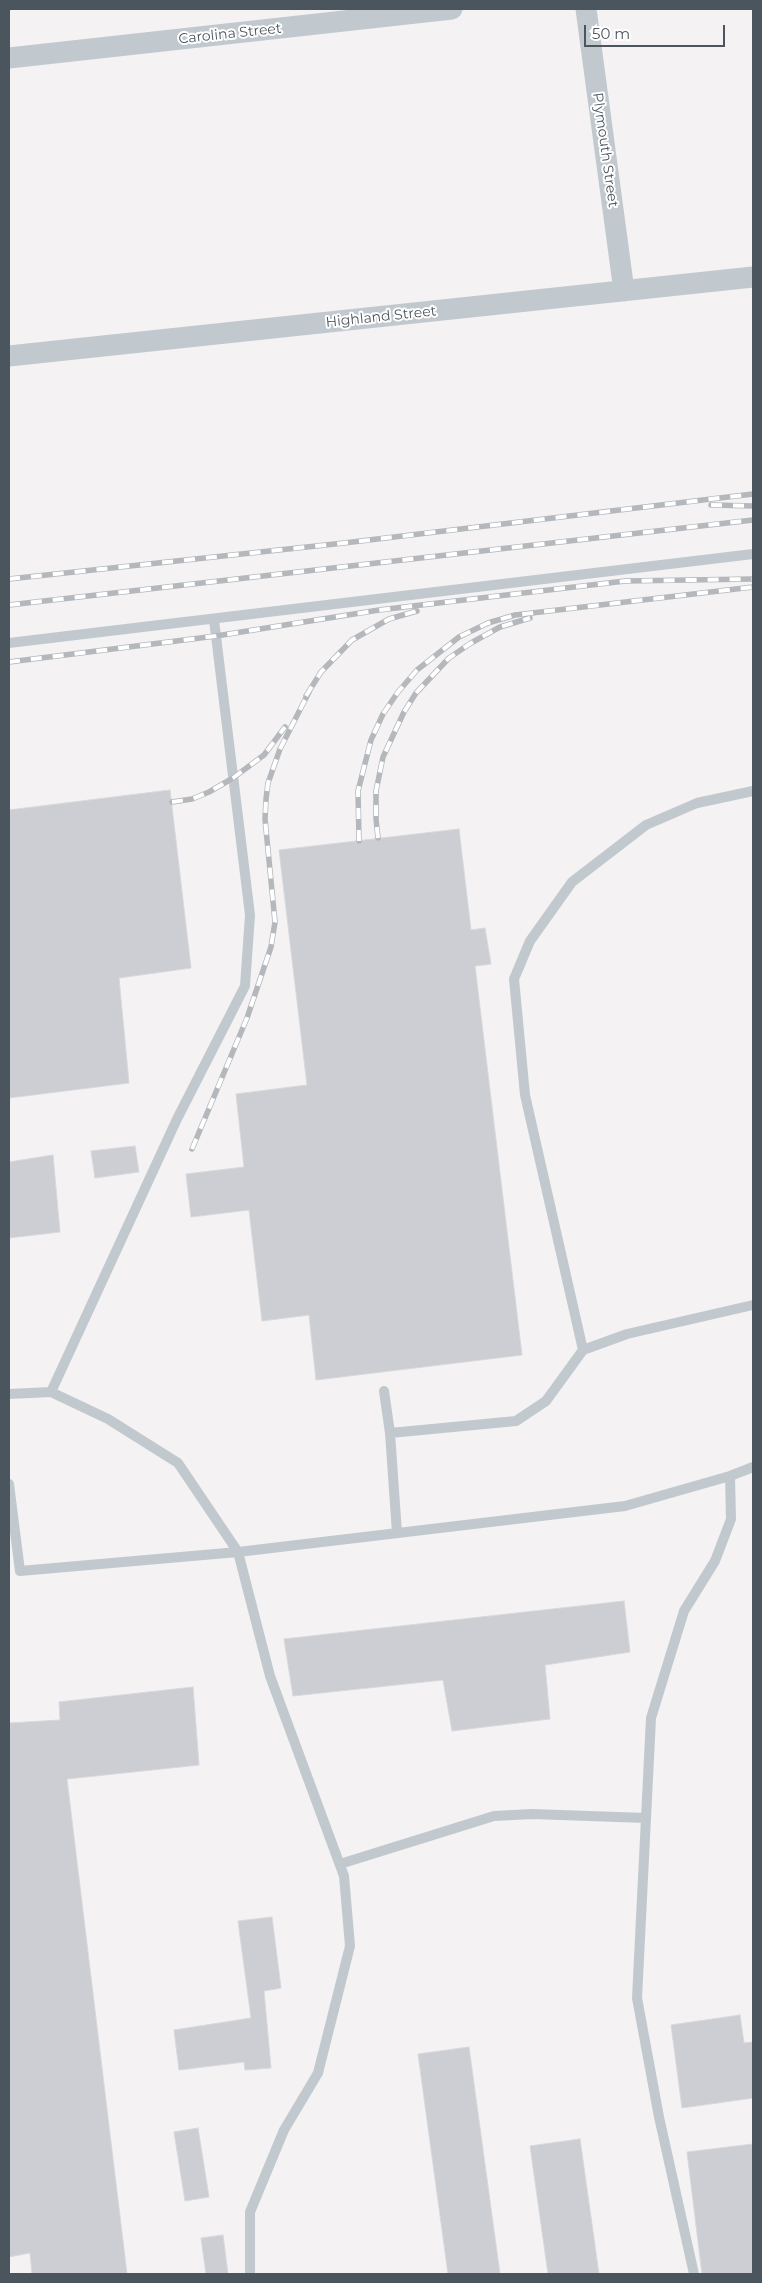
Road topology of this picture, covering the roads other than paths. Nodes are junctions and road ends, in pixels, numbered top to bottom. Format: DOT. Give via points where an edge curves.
graph roads {
  1 [pos="452,9"];
  2 [pos="586,9"];
  3 [pos="9,58"];
  4 [pos="753,277"];
  5 [pos="624,291"];
  6 [pos="9,356"];
  7 [pos="753,554"];
  8 [pos="214,620"];
  9 [pos="9,643"];
  10 [pos="753,791"];
  11 [pos="753,1305"];
  12 [pos="583,1350"];
  13 [pos="384,1391"];
  14 [pos="51,1392"];
  15 [pos="9,1394"];
  16 [pos="390,1433"];
  17 [pos="753,1467"];
  18 [pos="730,1476"];
  19 [pos="9,1484"];
  20 [pos="397,1533"];
  21 [pos="238,1552"];
  22 [pos="646,1818"];
  23 [pos="340,1864"];
  24 [pos="250,2274"];
  25 [pos="694,2274"];
  1 -- 3 [label="street, Carolina Street"];
  2 -- 5 [label="street, Plymouth Street"];
  4 -- 5 [label="street, Highland Street"];
  5 -- 6 [label="street, Highland Street"];
  7 -- 8 [label="lane"];
  8 -- 9 [label="lane"];
  8 -- 14 [label="lane" via="250,915 245,986 178,1119"];
  10 -- 12 [label="lane" via="697,804 646,825 572,882 530,942 514,979 525,1095"];
  11 -- 12 [label="lane" via="627,1334"];
  12 -- 16 [label="lane" via="546,1401 516,1421"];
  13 -- 16 [label="lane"];
  14 -- 15 [label="lane"];
  14 -- 21 [label="lane" via="108,1419 178,1463"];
  16 -- 20 [label="lane"];
  17 -- 18 [label="lane"];
  18 -- 20 [label="lane" via="626,1506"];
  18 -- 22 [label="lane" via="731,1519 715,1561 684,1611 650,1718"];
  19 -- 21 [label="lane" via="20,1571"];
  20 -- 21 [label="lane"];
  21 -- 23 [label="lane" via="270,1676"];
  22 -- 23 [label="lane" via="494,1816"];
  22 -- 25 [label="lane" via="637,1998 659,2117"];
  23 -- 24 [label="lane" via="344,1876 350,1946 318,2073 284,2130 250,2212"];
}
